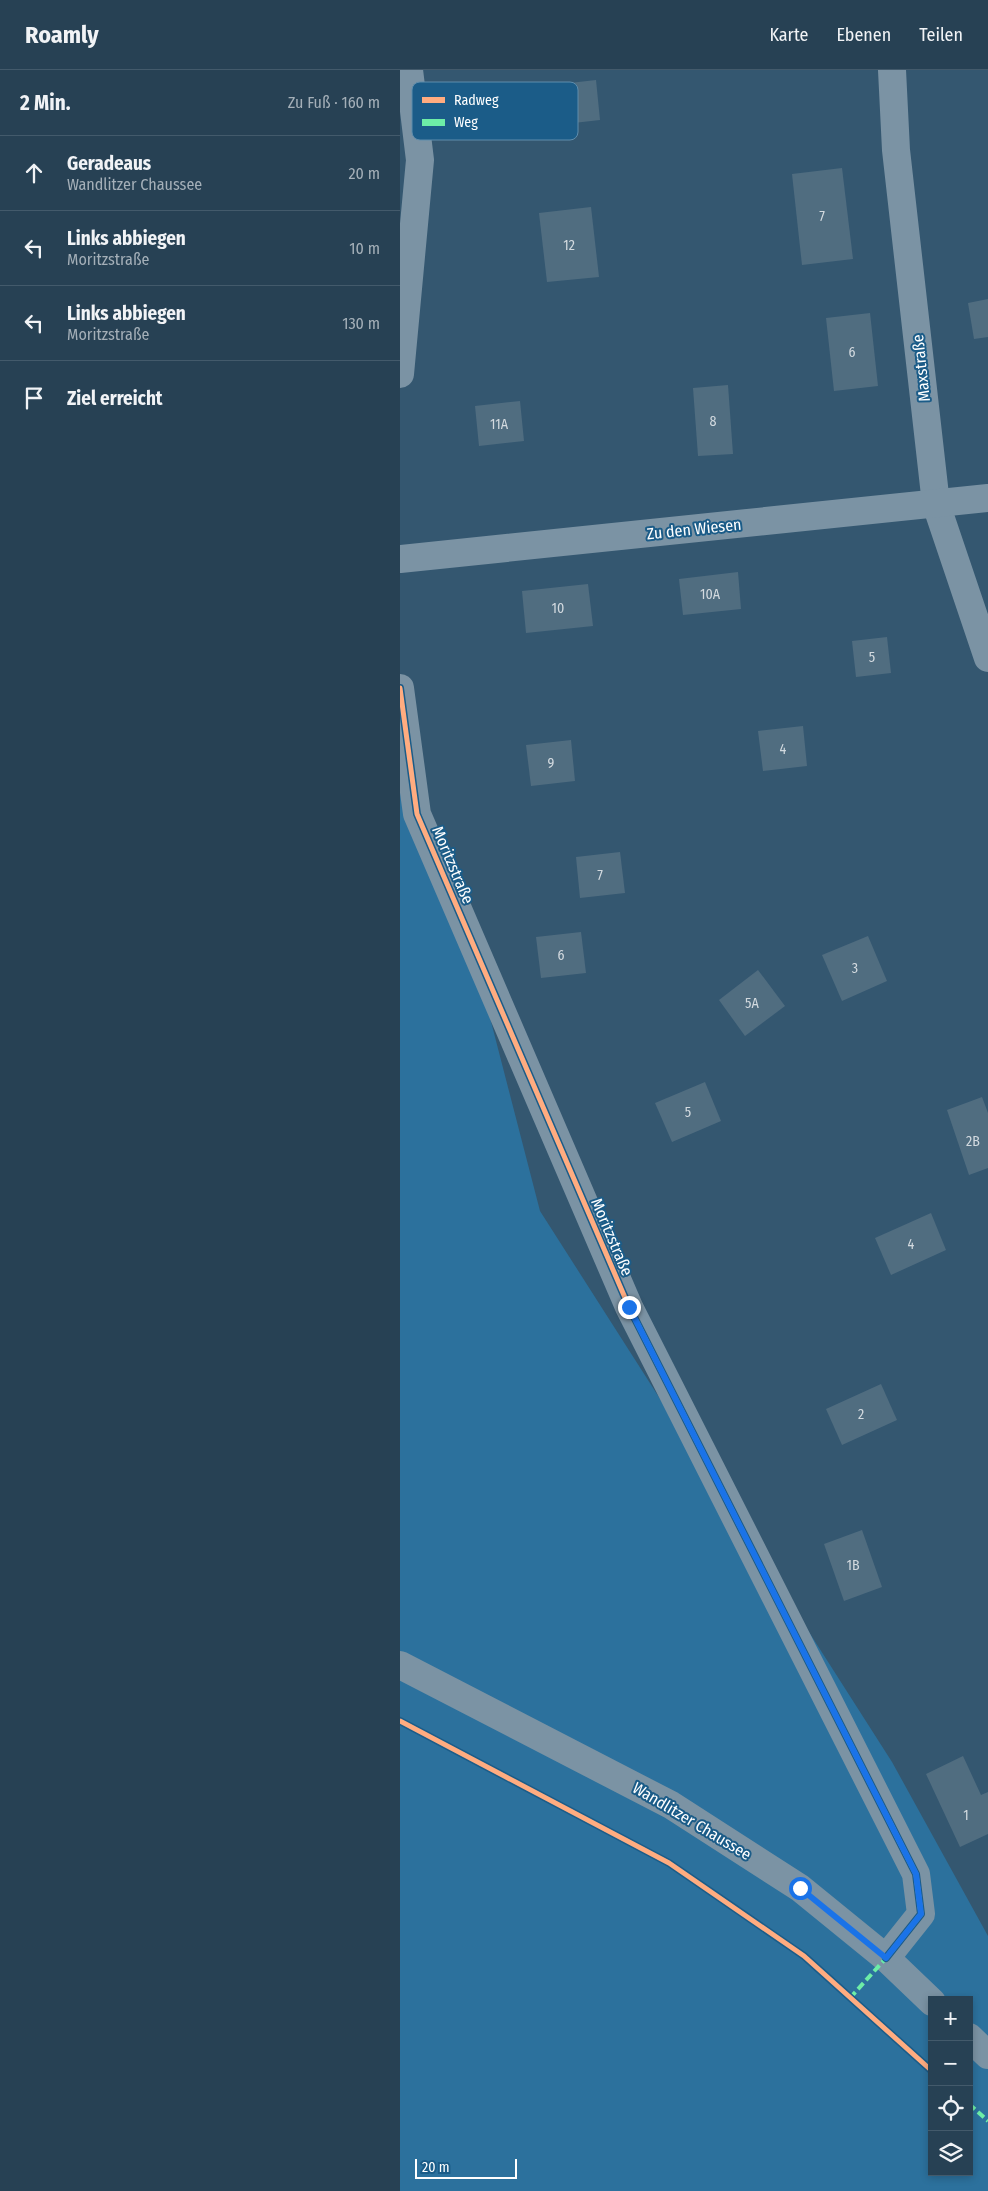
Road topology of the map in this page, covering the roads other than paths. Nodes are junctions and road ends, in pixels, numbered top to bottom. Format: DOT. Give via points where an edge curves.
graph roads {
  1 [pos="409,70"];
  2 [pos="892,70"];
  3 [pos="412,95"];
  4 [pos="418,140"];
  5 [pos="400,374"];
  6 [pos="988,498"];
  7 [pos="936,504"];
  8 [pos="400,559"];
  9 [pos="988,658"];
  10 [pos="400,688"];
  11 [pos="400,1665"];
  12 [pos="886,1958"];
  13 [pos="928,1998"];
  14 [pos="973,2041"];
  15 [pos="988,2055"];
  1 -- 3 [label="street"];
  2 -- 7 [label="street, Maxstraße" via="896,150"];
  4 -- 5 [label="street" via="420,160"];
  6 -- 7 [label="street, Zu den Wiesen"];
  7 -- 8 [label="street, Zu den Wiesen"];
  7 -- 9 [label="street, Maxstraße"];
  10 -- 12 [label="street, Moritzstraße" via="418,814 629,1307 916,1874 921,1914"];
  11 -- 12 [label="street, Wandlitzer Chaussee" via="671,1805 800,1888"];
  12 -- 13 [label="street, Wandlitzer Chaussee"];
  14 -- 15 [label="street"];
}
